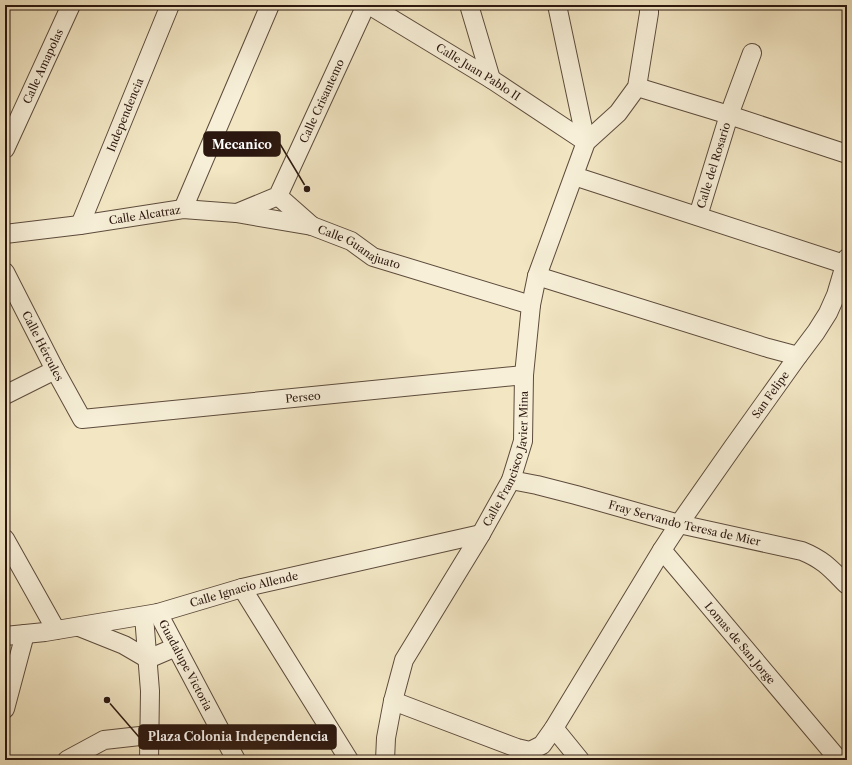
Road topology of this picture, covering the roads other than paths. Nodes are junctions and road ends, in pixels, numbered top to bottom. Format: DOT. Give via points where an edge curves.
graph roads {
  1 [pos="71,5"];
  2 [pos="170,5"];
  3 [pos="270,5"];
  4 [pos="368,5"];
  5 [pos="469,5"];
  6 [pos="557,5"];
  7 [pos="648,5"];
  8 [pos="752,53"];
  9 [pos="491,79"];
  10 [pos="637,87"];
  11 [pos="729,115"];
  12 [pos="586,142"];
  13 [pos="5,149"];
  14 [pos="847,154"];
  15 [pos="574,176"];
  16 [pos="278,196"];
  17 [pos="182,209"];
  18 [pos="236,213"];
  19 [pos="698,216"];
  20 [pos="80,225"];
  21 [pos="312,226"];
  22 [pos="5,234"];
  23 [pos="847,263"];
  24 [pos="5,272"];
  25 [pos="537,276"];
  26 [pos="531,306"];
  27 [pos="798,356"];
  28 [pos="55,370"];
  29 [pos="524,376"];
  30 [pos="5,395"];
  31 [pos="82,419"];
  32 [pos="511,480"];
  33 [pos="678,524"];
  34 [pos="481,534"];
  35 [pos="5,539"];
  36 [pos="662,550"];
  37 [pos="847,585"];
  38 [pos="242,588"];
  39 [pos="151,614"];
  40 [pos="78,627"];
  41 [pos="56,630"];
  42 [pos="25,634"];
  43 [pos="5,636"];
  44 [pos="176,647"];
  45 [pos="148,659"];
  46 [pos="393,701"];
  47 [pos="5,709"];
  48 [pos="554,728"];
  49 [pos="149,735"];
  50 [pos="67,760"];
  51 [pos="149,760"];
  52 [pos="236,760"];
  53 [pos="349,760"];
  54 [pos="385,760"];
  55 [pos="580,760"];
  56 [pos="839,760"];
  1 -- 13 [label="street, Calle Amapolas"];
  2 -- 20 [label="street, Independencia"];
  3 -- 17 [label="street, Calle Alcatraz"];
  4 -- 9 [label="street, Calle Juan Pablo II"];
  4 -- 16 [label="street, Calle Crisantemo"];
  5 -- 9 [label="street"];
  6 -- 12 [label="street"];
  7 -- 10 [label="street" via="649,13"];
  8 -- 11 [label="street, Calle del Rosario"];
  9 -- 12 [label="street, Calle Juan Pablo II"];
  10 -- 11 [label="street"];
  10 -- 12 [label="street" via="618,113"];
  11 -- 14 [label="street"];
  11 -- 19 [label="street, Calle del Rosario"];
  12 -- 15 [label="street, Calle Francisco Javier Mina"];
  15 -- 19 [label="street"];
  15 -- 25 [label="street, Calle Francisco Javier Mina"];
  16 -- 18 [label="street"];
  16 -- 21 [label="street"];
  17 -- 18 [label="street, Calle Guanajuato"];
  17 -- 20 [label="street, Calle Alcatraz"];
  18 -- 21 [label="street, Calle Guanajuato"];
  19 -- 23 [label="street"];
  20 -- 22 [label="street, Calle Alcatraz"];
  21 -- 26 [label="street, Calle Guanajuato" via="351,241 373,257"];
  23 -- 27 [label="street, San Felipe" via="828,313"];
  24 -- 28 [label="street, Calle Hércules"];
  25 -- 26 [label="street, Calle Francisco Javier Mina"];
  25 -- 27 [label="street"];
  26 -- 29 [label="street, Calle Francisco Javier Mina"];
  27 -- 33 [label="street, San Felipe"];
  28 -- 30 [label="street"];
  28 -- 31 [label="street, Calle Hércules"];
  29 -- 31 [label="street, Perseo"];
  29 -- 32 [label="street, Calle Francisco Javier Mina" via="523,441"];
  32 -- 33 [label="street, Fray Servando Teresa de Mier" via="576,495"];
  32 -- 34 [label="street, Calle Francisco Javier Mina"];
  33 -- 36 [label="street"];
  33 -- 37 [label="street, Fray Servando Teresa de Mier" via="802,551 830,567"];
  34 -- 38 [label="street, Calle Ignacio Allende"];
  34 -- 46 [label="street, Calle Francisco Javier Mina" via="404,660"];
  35 -- 41 [label="street"];
  36 -- 48 [label="street"];
  36 -- 56 [label="street, Lomas de San Jorge"];
  38 -- 39 [label="street, Calle Ignacio Allende"];
  38 -- 53 [label="street"];
  39 -- 40 [label="street, Calle Ignacio Allende"];
  39 -- 44 [label="street, Guadalupe Victoria"];
  39 -- 45 [label="street, Guadalupe Victoria"];
  40 -- 41 [label="street, Calle Ignacio Allende"];
  40 -- 45 [label="street" via="124,645"];
  41 -- 42 [label="street, Calle Ignacio Allende"];
  42 -- 43 [label="street, Calle Ignacio Allende"];
  42 -- 47 [label="street"];
  44 -- 45 [label="street"];
  44 -- 52 [label="street, Guadalupe Victoria"];
  45 -- 49 [label="street, Guadalupe Victoria"];
  46 -- 48 [label="street" via="530,751 542,745"];
  46 -- 54 [label="street, Calle Francisco Javier Mina"];
  48 -- 55 [label="street"];
  49 -- 50 [label="street" via="104,740"];
  49 -- 51 [label="street, Guadalupe Victoria"];
}
